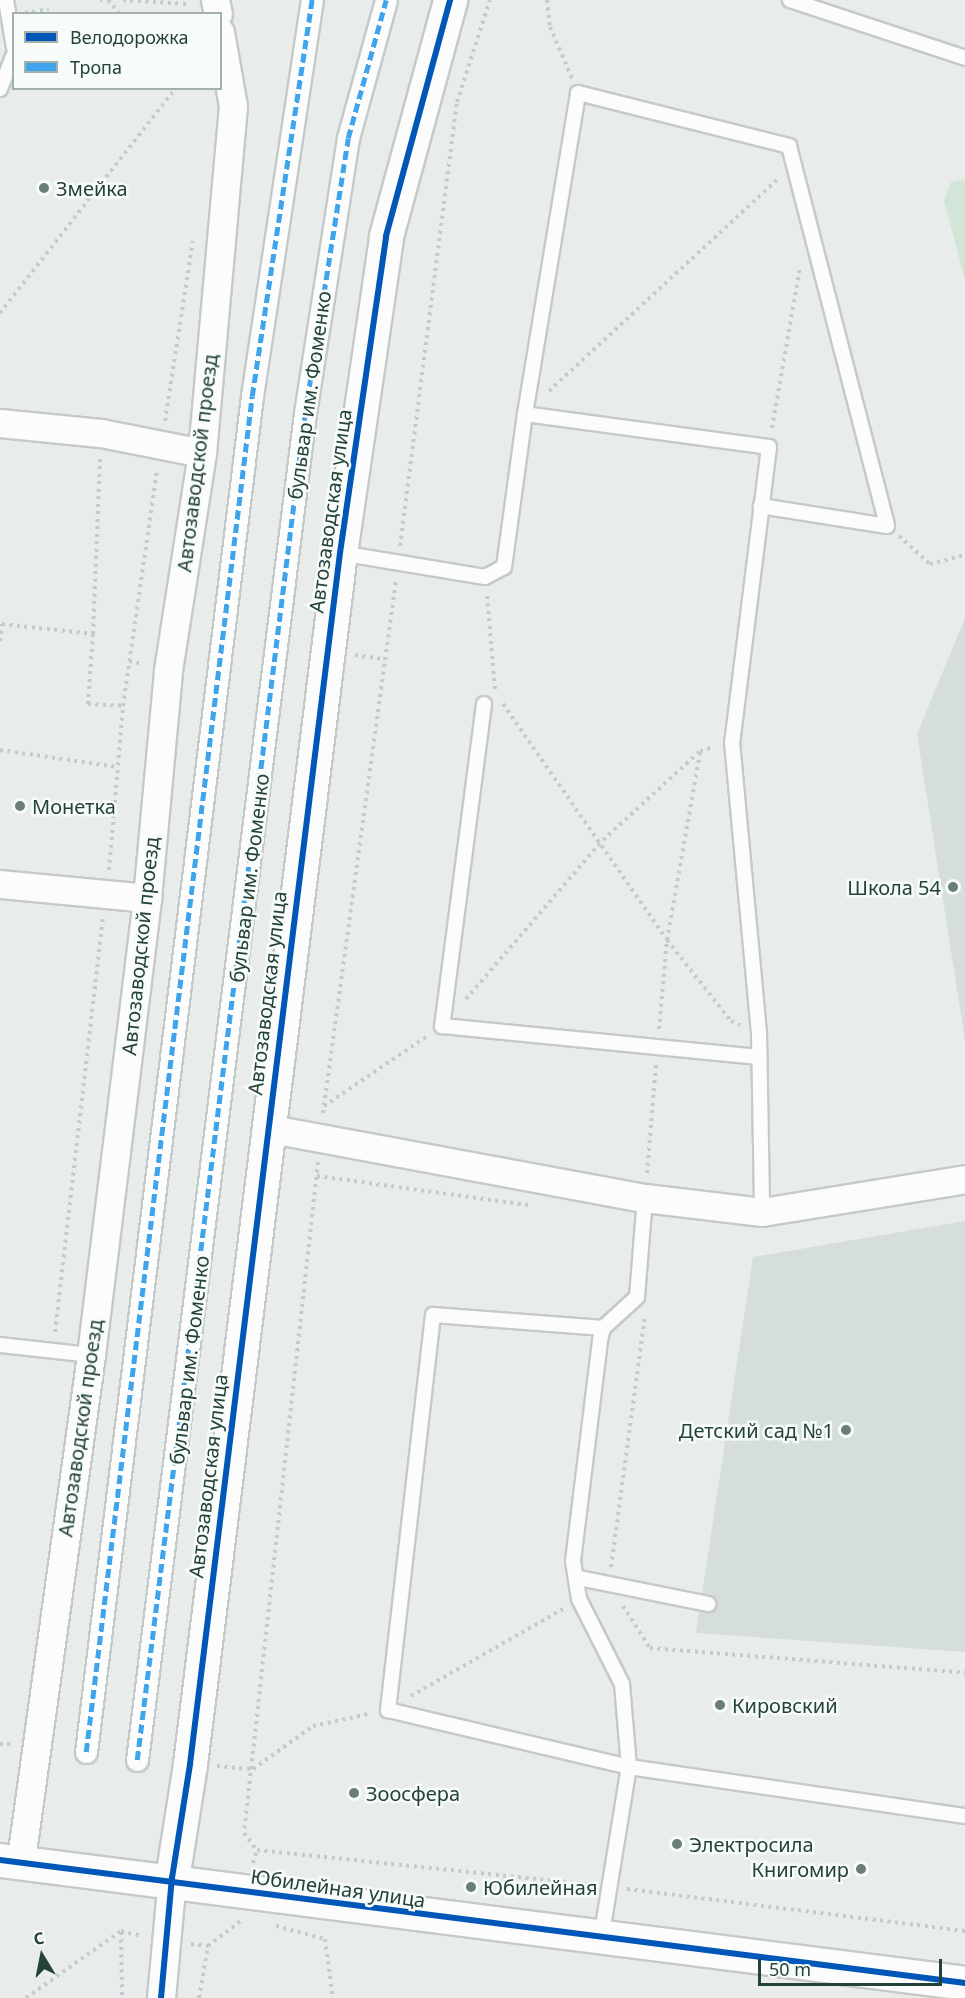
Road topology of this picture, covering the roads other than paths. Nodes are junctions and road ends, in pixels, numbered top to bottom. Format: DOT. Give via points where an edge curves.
graph roads {
  1 [pos="6,0"];
  2 [pos="312,0"];
  3 [pos="387,0"];
  4 [pos="450,0"];
  5 [pos="790,0"];
  6 [pos="12,36"];
  7 [pos="222,44"];
  8 [pos="965,58"];
  9 [pos="12,60"];
  10 [pos="0,89"];
  11 [pos="525,414"];
  12 [pos="0,423"];
  13 [pos="202,453"];
  14 [pos="761,506"];
  15 [pos="340,552"];
  16 [pos="484,704"];
  17 [pos="0,884"];
  18 [pos="147,898"];
  19 [pos="759,1057"];
  20 [pos="266,1128"];
  21 [pos="965,1179"];
  22 [pos="645,1198"];
  23 [pos="762,1212"];
  24 [pos="603,1328"];
  25 [pos="0,1345"];
  26 [pos="91,1355"];
  27 [pos="579,1578"];
  28 [pos="708,1604"];
  29 [pos="86,1752"];
  30 [pos="137,1760"];
  31 [pos="629,1767"];
  32 [pos="965,1816"];
  33 [pos="10,1859"];
  34 [pos="172,1878"];
  35 [pos="601,1941"];
  36 [pos="965,1983"];
  37 [pos="161,1998"];
  1 -- 6 [label="lane"];
  2 -- 29 [label="street" via="251,408"];
  3 -- 30 [label="street, бульвар им. Фоменко" via="348,138 305,413"];
  4 -- 15 [label="street, Автозаводская улица" via="386,236"];
  5 -- 8 [label="lane"];
  7 -- 13 [label="street, Автозаводской проезд" via="232,106"];
  9 -- 10 [label="lane"];
  11 -- 14 [label="lane" via="769,447"];
  11 -- 14 [label="lane" via="578,93 789,146 887,526"];
  11 -- 15 [label="lane" via="504,567 485,577"];
  12 -- 13 [label="street" via="101,433 160,448"];
  13 -- 18 [label="street, Автозаводской проезд" via="168,670"];
  14 -- 19 [label="lane" via="732,742"];
  15 -- 20 [label="street, Автозаводская улица"];
  16 -- 19 [label="lane" via="442,1026"];
  17 -- 18 [label="street"];
  18 -- 26 [label="street, Автозаводской проезд"];
  19 -- 23 [label="lane"];
  20 -- 22 [label="street"];
  20 -- 34 [label="street, Автозаводская улица" via="190,1764"];
  21 -- 23 [label="street"];
  22 -- 23 [label="street"];
  22 -- 24 [label="lane" via="637,1297"];
  24 -- 27 [label="lane" via="573,1561"];
  24 -- 31 [label="lane" via="433,1315 388,1710"];
  25 -- 26 [label="lane"];
  26 -- 33 [label="street, Автозаводской проезд"];
  27 -- 28 [label="lane"];
  27 -- 31 [label="lane" via="579,1599 622,1684"];
  31 -- 32 [label="lane"];
  31 -- 35 [label="lane"];
  33 -- 34 [label="street, Юбилейная улица"];
  34 -- 35 [label="street, Юбилейная улица" via="248,1910"];
  34 -- 37 [label="street, Автозаводская улица"];
  35 -- 36 [label="street, Юбилейная улица"];
}
